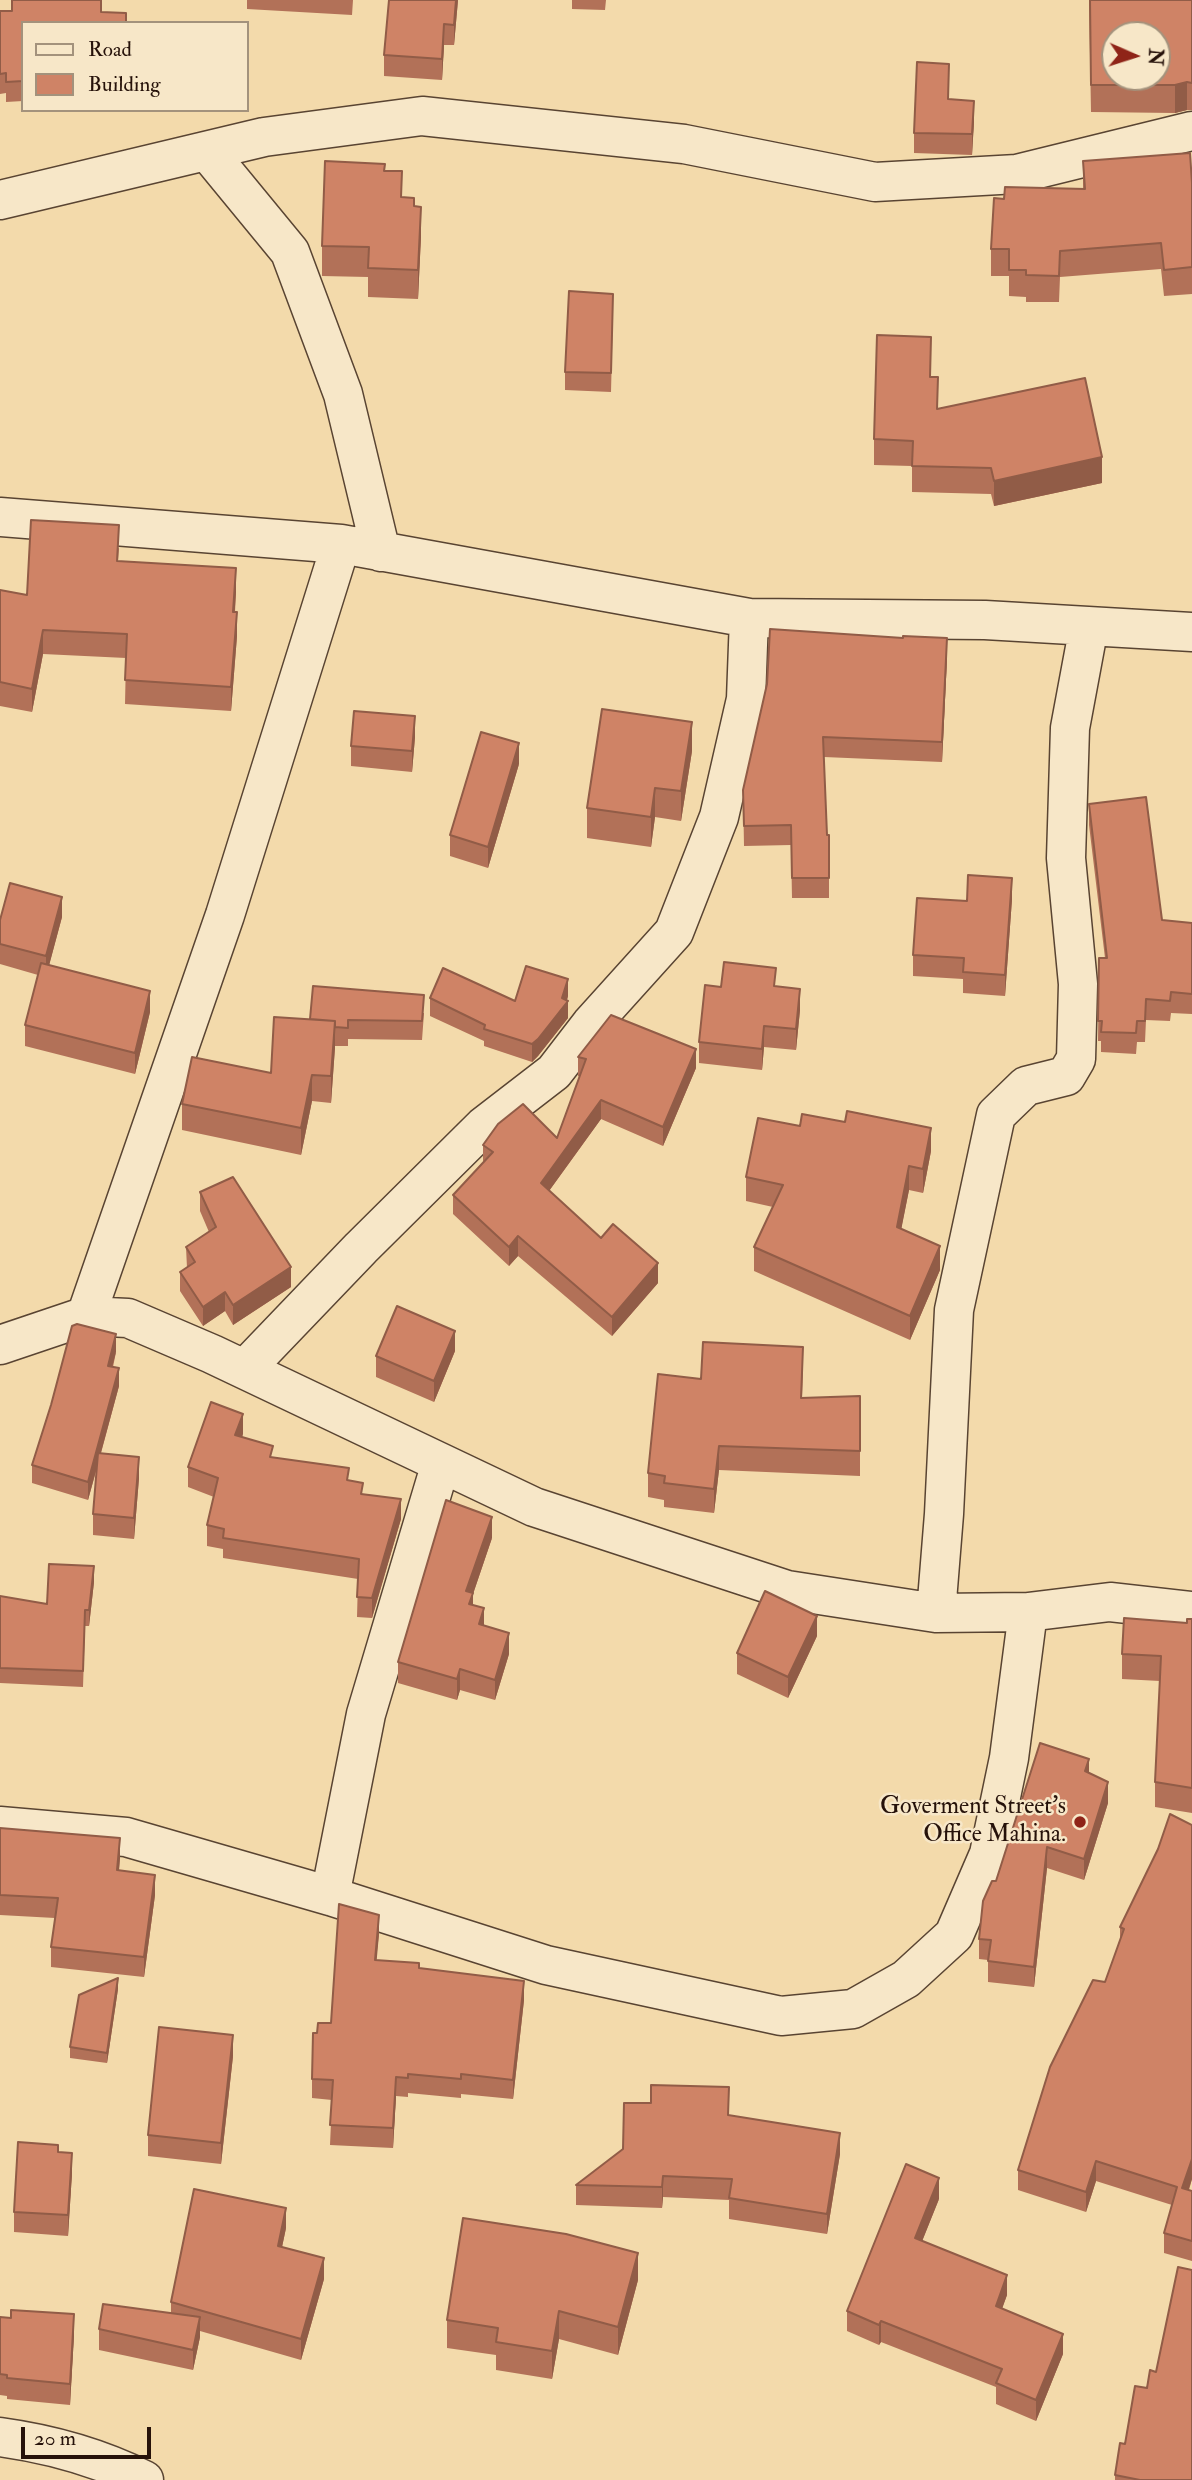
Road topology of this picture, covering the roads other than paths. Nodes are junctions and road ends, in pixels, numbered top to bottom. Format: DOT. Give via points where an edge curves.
graph roads {
  1 [pos="1192,131"];
  2 [pos="206,150"];
  3 [pos="0,200"];
  4 [pos="0,517"];
  5 [pos="341,544"];
  6 [pos="381,552"];
  7 [pos="749,618"];
  8 [pos="1088,626"];
  9 [pos="1192,632"];
  10 [pos="86,1316"];
  11 [pos="0,1345"];
  12 [pos="244,1369"];
  13 [pos="441,1463"];
  14 [pos="1192,1611"];
  15 [pos="1028,1612"];
  16 [pos="936,1613"];
  17 [pos="0,1826"];
  18 [pos="330,1896"];
  19 [pos="0,2437"];
  20 [pos="144,2480"];
  1 -- 2 [label="street" via="1017,174 875,182 684,144 422,116 264,137"];
  2 -- 3 [label="street"];
  2 -- 6 [label="street" via="290,252 343,394"];
  4 -- 5 [label="street"];
  5 -- 6 [label="street"];
  5 -- 10 [label="street" via="225,915"];
  6 -- 7 [label="street"];
  7 -- 8 [label="street" via="985,620"];
  7 -- 12 [label="street" via="746,699 719,817 674,932 554,1072 484,1126"];
  8 -- 9 [label="street"];
  8 -- 16 [label="street" via="1070,728 1067,819 1066,858 1078,984 1076,1059 1066,1076 1026,1086 996,1115 954,1310"];
  10 -- 11 [label="street"];
  10 -- 12 [label="street" via="128,1318"];
  12 -- 13 [label="street"];
  13 -- 16 [label="street" via="534,1507 787,1590"];
  13 -- 18 [label="street" via="366,1714"];
  14 -- 15 [label="street" via="1110,1602"];
  15 -- 16 [label="street"];
  15 -- 18 [label="street" via="1009,1758 989,1854 954,1935 906,1979 853,2009 780,2016 546,1965"];
  17 -- 18 [label="street" via="126,1837"];
  19 -- 20 [label="street" via="54,2446 113,2464"];
}
